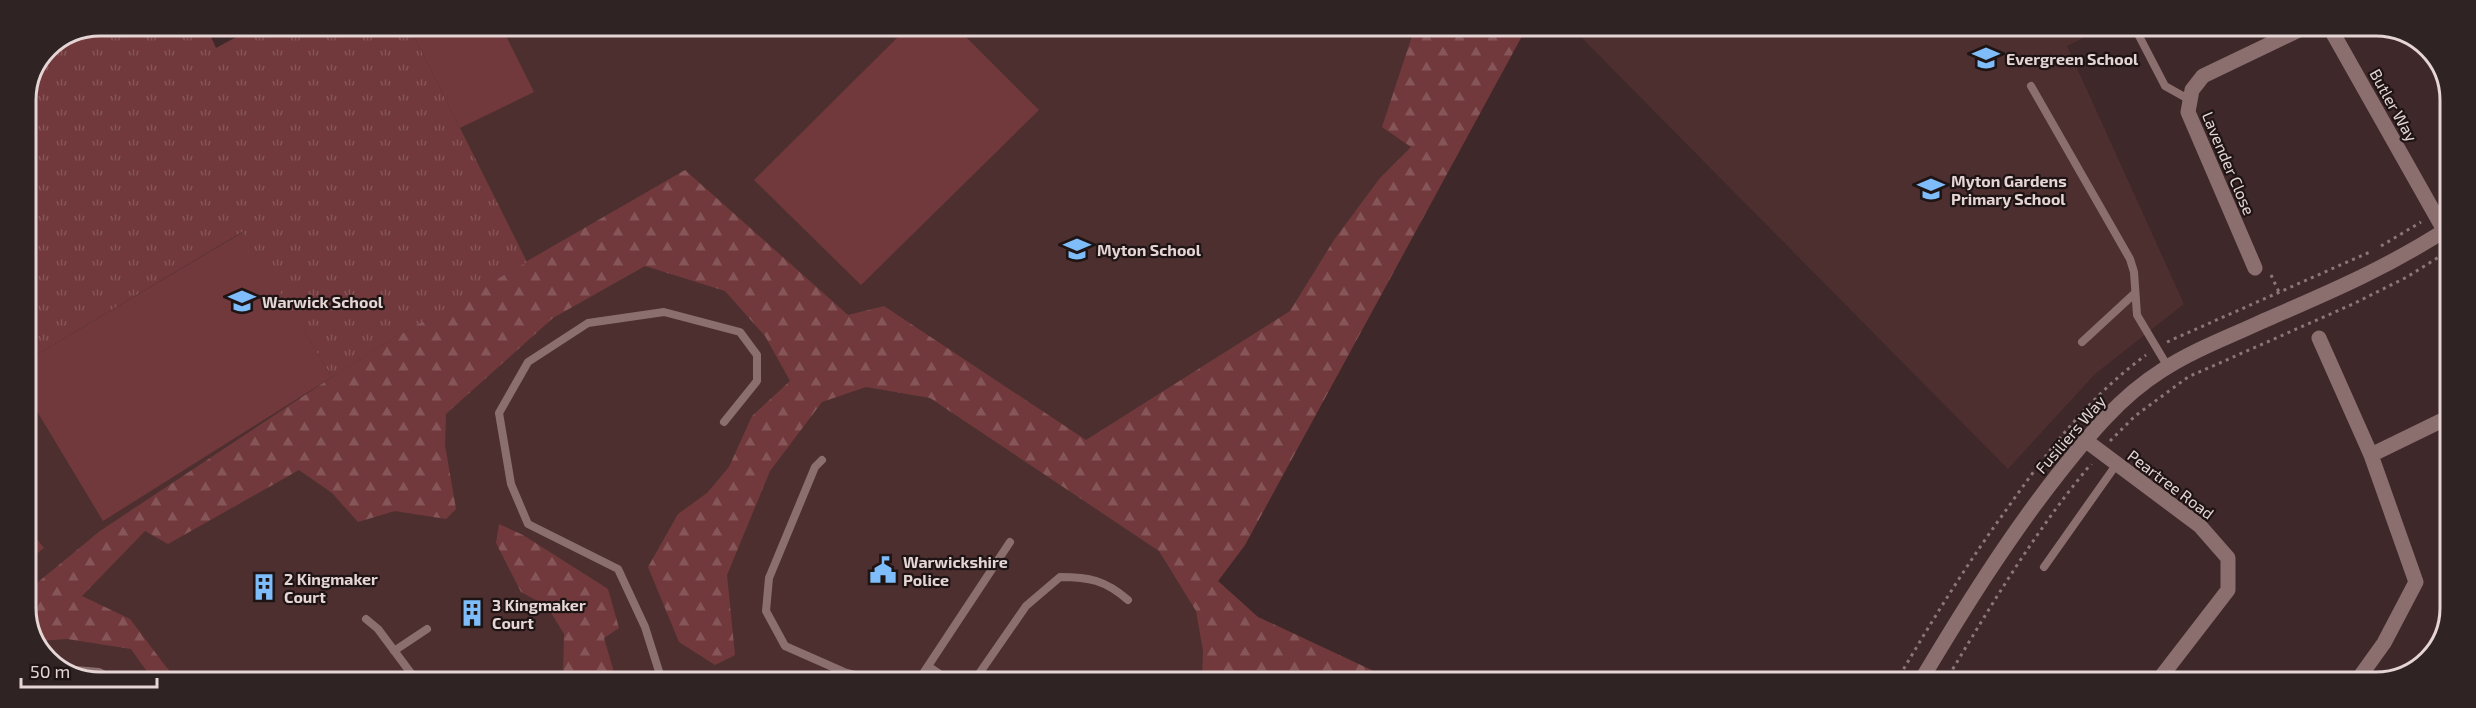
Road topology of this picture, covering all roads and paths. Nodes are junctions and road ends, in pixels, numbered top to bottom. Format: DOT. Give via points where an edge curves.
graph roads {
  1 [pos="2139,36"];
  2 [pos="2286,36"];
  3 [pos="2335,36"];
  4 [pos="2031,86"];
  5 [pos="2190,100"];
  6 [pos="2440,216"];
  7 [pos="2440,232"];
  8 [pos="2440,256"];
  9 [pos="2255,268"];
  10 [pos="2134,294"];
  11 [pos="2319,338"];
  12 [pos="2082,342"];
  13 [pos="2168,367"];
  14 [pos="2440,421"];
  15 [pos="724,422"];
  16 [pos="2085,440"];
  17 [pos="2106,446"];
  18 [pos="2371,455"];
  19 [pos="2096,459"];
  20 [pos="822,460"];
  21 [pos="2116,465"];
  22 [pos="1010,542"];
  23 [pos="2044,567"];
  24 [pos="1128,600"];
  25 [pos="366,620"];
  26 [pos="427,629"];
  27 [pos="394,651"];
  28 [pos="928,666"];
  29 [pos="410,672"];
  30 [pos="659,672"];
  31 [pos="844,672"];
  32 [pos="924,672"];
  33 [pos="937,672"];
  34 [pos="980,672"];
  35 [pos="1926,672"];
  36 [pos="1951,672"];
  37 [pos="2165,672"];
  38 [pos="2363,672"];
  1 -- 5 [label="lane" via="2165,86"];
  2 -- 5 [label="street, Lavender Close" via="2203,76 2192,90"];
  3 -- 6 [label="street, Butler Way"];
  4 -- 10 [label="lane" via="2130,259"];
  5 -- 9 [label="street, Lavender Close" via="2188,112"];
  7 -- 13 [label="street, Fusiliers Way" via="2380,270"];
  8 -- 17 [label="path" via="2353,304 2188,377 2135,416"];
  10 -- 12 [label="lane"];
  10 -- 13 [label="lane" via="2137,315"];
  11 -- 18 [label="street"];
  13 -- 16 [label="street, Fusiliers Way" via="2124,400"];
  14 -- 18 [label="street"];
  15 -- 30 [label="lane" via="757,381 757,355 740,332 664,312 588,323 528,362 499,413 511,484 528,525 618,569 645,627"];
  16 -- 21 [label="street, Peartree Road"];
  16 -- 35 [label="street, Fusiliers Way" via="1995,561"];
  18 -- 38 [label="street" via="2416,582 2384,643"];
  19 -- 36 [label="path" via="2046,524"];
  20 -- 31 [label="lane" via="815,467 769,578 766,611 785,646"];
  21 -- 23 [label="lane"];
  21 -- 37 [label="street, Peartree Road" via="2200,526 2228,558 2228,590"];
  22 -- 28 [label="lane"];
  24 -- 34 [label="lane" via="1098,580 1060,577 1026,606"];
  25 -- 27 [label="lane"];
  26 -- 27 [label="lane"];
  27 -- 29 [label="lane"];
  28 -- 32 [label="lane"];
  28 -- 33 [label="lane"];
}
